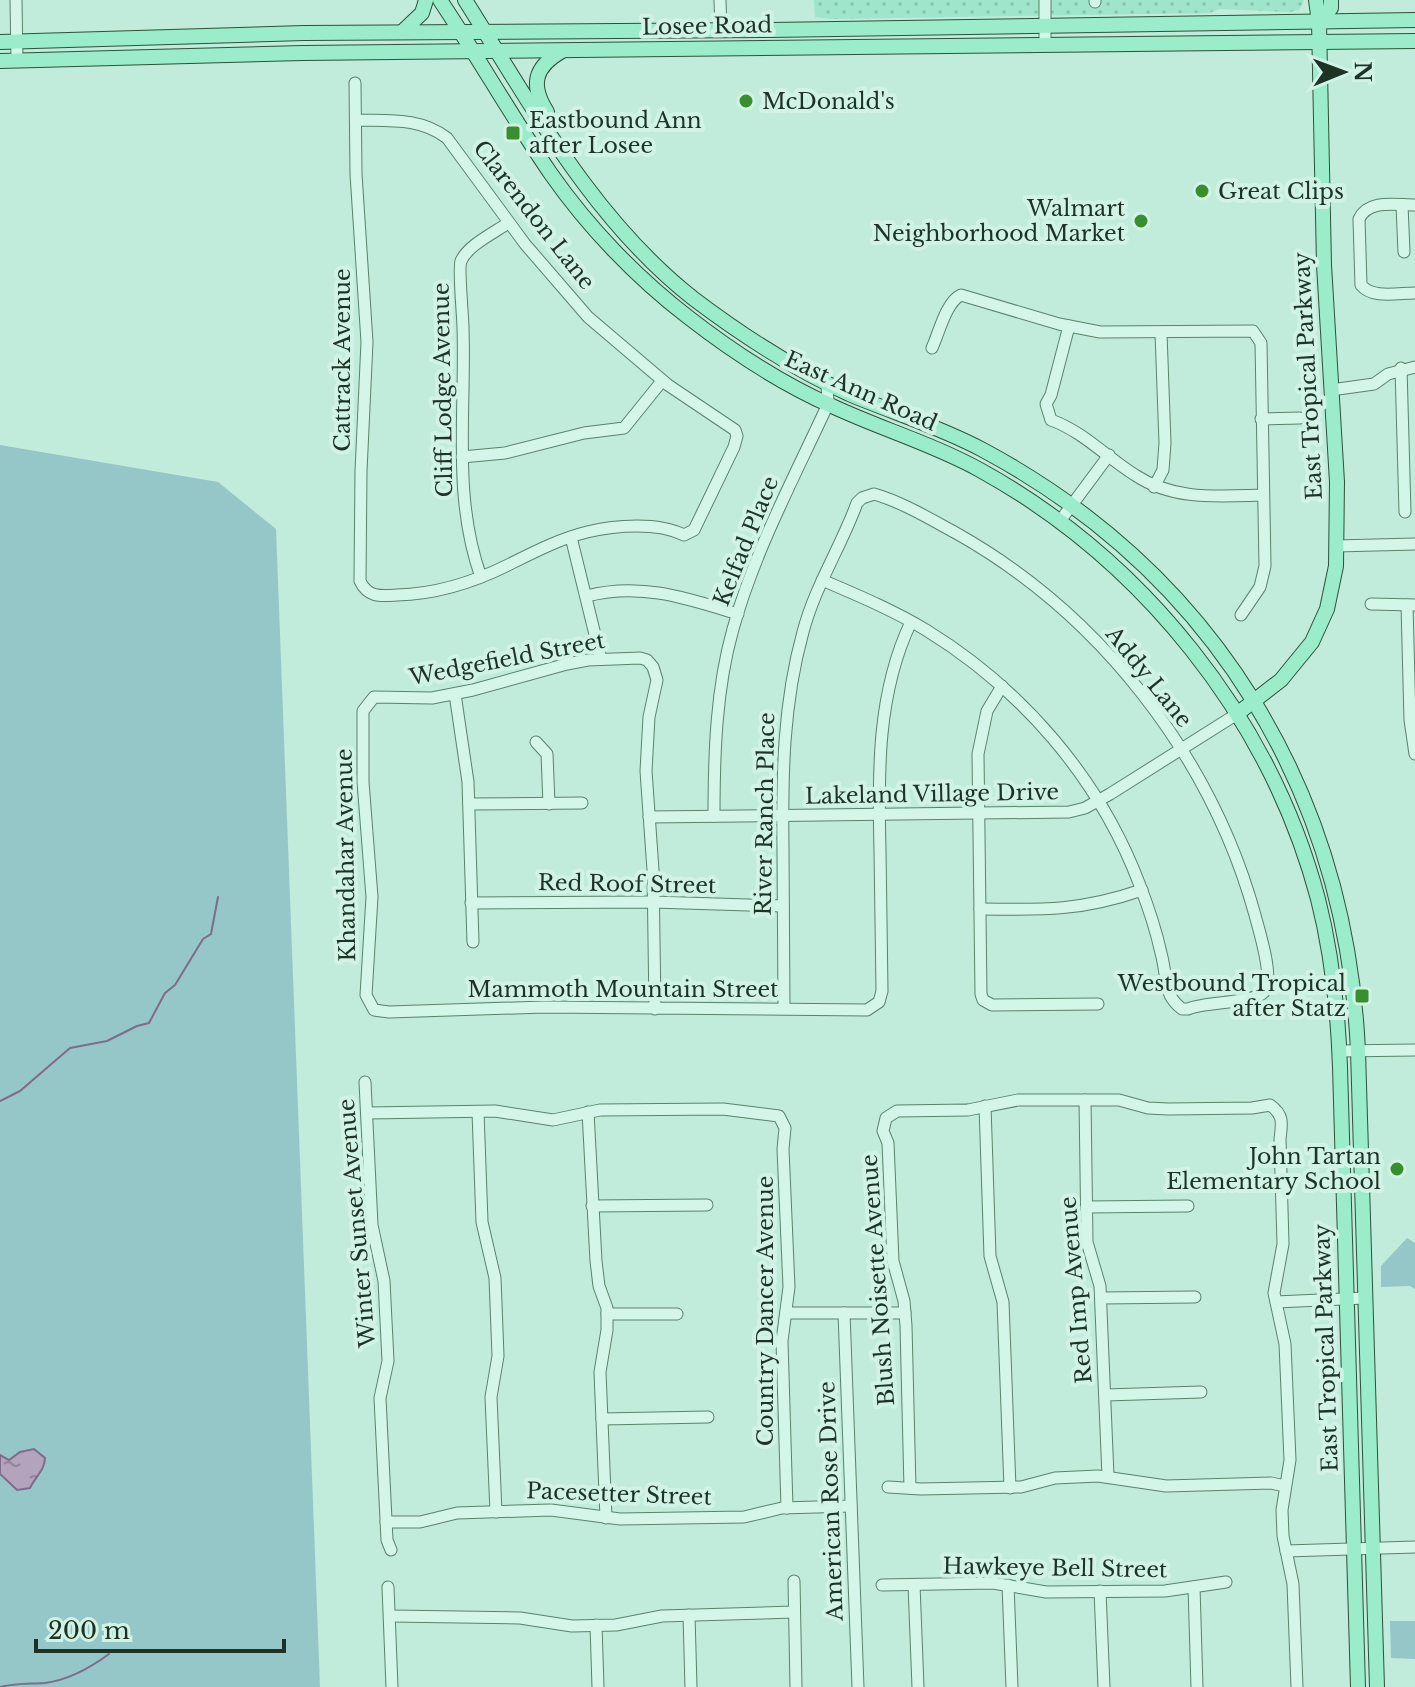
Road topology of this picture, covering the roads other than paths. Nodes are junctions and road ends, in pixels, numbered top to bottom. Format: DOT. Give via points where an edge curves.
graph roads {
  1 [pos="16,0"];
  2 [pos="426,0"];
  3 [pos="440,0"];
  4 [pos="465,0"];
  5 [pos="720,0"];
  6 [pos="1045,0"];
  7 [pos="1316,0"];
  8 [pos="1331,0"];
  9 [pos="1415,20"];
  10 [pos="1319,22"];
  11 [pos="1045,25"];
  12 [pos="721,30"];
  13 [pos="664,31"];
  14 [pos="402,32"];
  15 [pos="461,32"];
  16 [pos="486,32"];
  17 [pos="1415,41"];
  18 [pos="0,42"];
  19 [pos="17,42"];
  20 [pos="1320,42"];
  21 [pos="1045,44"];
  22 [pos="693,47"];
  23 [pos="624,49"];
  24 [pos="474,51"];
  25 [pos="563,51"];
  26 [pos="498,52"];
  27 [pos="17,60"];
  28 [pos="0,61"];
  29 [pos="355,83"];
  30 [pos="356,120"];
  31 [pos="564,156"];
  32 [pos="1409,205"];
  33 [pos="508,223"];
  34 [pos="628,237"];
  35 [pos="615,249"];
  36 [pos="1404,252"];
  37 [pos="1415,293"];
  38 [pos="1069,326"];
  39 [pos="1161,333"];
  40 [pos="932,348"];
  41 [pos="1415,367"];
  42 [pos="1401,368"];
  43 [pos="662,381"];
  44 [pos="827,383"];
  45 [pos="1331,390"];
  46 [pos="828,404"];
  47 [pos="1300,418"];
  48 [pos="1261,419"];
  49 [pos="1109,455"];
  50 [pos="462,457"];
  51 [pos="1409,483"];
  52 [pos="1154,487"];
  53 [pos="1263,495"];
  54 [pos="868,496"];
  55 [pos="1072,506"];
  56 [pos="1405,512"];
  57 [pos="1060,521"];
  58 [pos="571,537"];
  59 [pos="1415,544"];
  60 [pos="1336,546"];
  61 [pos="481,577"];
  62 [pos="822,580"];
  63 [pos="587,596"];
  64 [pos="1371,604"];
  65 [pos="1411,605"];
  66 [pos="738,614"];
  67 [pos="1241,615"];
  68 [pos="911,622"];
  69 [pos="601,659"];
  70 [pos="1002,686"];
  71 [pos="455,694"];
  72 [pos="1256,701"];
  73 [pos="367,703"];
  74 [pos="1412,711"];
  75 [pos="1237,714"];
  76 [pos="536,742"];
  77 [pos="1182,750"];
  78 [pos="1415,754"];
  79 [pos="1098,800"];
  80 [pos="582,803"];
  81 [pos="469,804"];
  82 [pos="549,804"];
  83 [pos="978,811"];
  84 [pos="879,813"];
  85 [pos="782,815"];
  86 [pos="714,816"];
  87 [pos="649,817"];
  88 [pos="1142,890"];
  89 [pos="653,902"];
  90 [pos="471,903"];
  91 [pos="783,906"];
  92 [pos="980,909"];
  93 [pos="473,942"];
  94 [pos="1098,1004"];
  95 [pos="370,1006"];
  96 [pos="784,1008"];
  97 [pos="655,1009"];
  98 [pos="1415,1050"];
  99 [pos="1339,1051"];
  100 [pos="1358,1051"];
  101 [pos="365,1082"];
  102 [pos="1085,1100"];
  103 [pos="985,1106"];
  104 [pos="478,1112"];
  105 [pos="588,1112"];
  106 [pos="368,1113"];
  107 [pos="707,1205"];
  108 [pos="592,1206"];
  109 [pos="1188,1206"];
  110 [pos="1086,1207"];
  111 [pos="1195,1297"];
  112 [pos="1101,1298"];
  113 [pos="1365,1298"];
  114 [pos="1347,1299"];
  115 [pos="1276,1302"];
  116 [pos="786,1313"];
  117 [pos="844,1313"];
  118 [pos="905,1313"];
  119 [pos="607,1314"];
  120 [pos="677,1314"];
  121 [pos="1201,1392"];
  122 [pos="1106,1395"];
  123 [pos="708,1417"];
  124 [pos="602,1419"];
  125 [pos="1108,1476"];
  126 [pos="1285,1486"];
  127 [pos="888,1487"];
  128 [pos="910,1488"];
  129 [pos="1010,1488"];
  130 [pos="851,1506"];
  131 [pos="787,1508"];
  132 [pos="496,1512"];
  133 [pos="606,1518"];
  134 [pos="386,1522"];
  135 [pos="1415,1547"];
  136 [pos="1364,1548"];
  137 [pos="391,1550"];
  138 [pos="1286,1551"];
  139 [pos="794,1581"];
  140 [pos="1226,1582"];
  141 [pos="882,1585"];
  142 [pos="914,1585"];
  143 [pos="1008,1585"];
  144 [pos="388,1587"];
  145 [pos="1194,1587"];
  146 [pos="1100,1591"];
  147 [pos="794,1612"];
  148 [pos="689,1615"];
  149 [pos="391,1616"];
  150 [pos="596,1625"];
  151 [pos="392,1687"];
  152 [pos="598,1687"];
  153 [pos="691,1687"];
  154 [pos="796,1687"];
  155 [pos="858,1687"];
  156 [pos="918,1687"];
  157 [pos="1012,1687"];
  158 [pos="1104,1687"];
  159 [pos="1197,1687"];
  160 [pos="1297,1687"];
  161 [pos="1358,1687"];
  162 [pos="1377,1687"];
  1 -- 19 [label="street"];
  2 -- 14 [label="main road" via="422,13"];
  3 -- 15 [label="main road, East Ann Road"];
  4 -- 16 [label="main road, East Ann Road"];
  5 -- 12 [label="street"];
  6 -- 11 [label="street"];
  7 -- 10 [label="main road, East Tropical Parkway"];
  8 -- 10 [label="main road"];
  9 -- 10 [label="main road, Losee Road"];
  10 -- 11 [label="main road, Losee Road"];
  10 -- 20 [label="main road, East Tropical Parkway"];
  11 -- 12 [label="main road, Losee Road"];
  11 -- 21 [label="street"];
  12 -- 13 [label="main road, Losee Road"];
  12 -- 22 [label="main road" via="717,39"];
  13 -- 16 [label="main road, Losee Road"];
  13 -- 23 [label="main road" via="657,39"];
  14 -- 15 [label="main road, Losee Road"];
  14 -- 19 [label="main road, Losee Road"];
  15 -- 16 [label="main road, Losee Road"];
  15 -- 24 [label="main road, East Ann Road"];
  16 -- 26 [label="main road, East Ann Road"];
  17 -- 20 [label="main road, Losee Road"];
  18 -- 19 [label="main road, Losee Road"];
  19 -- 27 [label="street"];
  20 -- 21 [label="main road, Losee Road"];
  20 -- 45 [label="main road, East Tropical Parkway"];
  21 -- 22 [label="main road, Losee Road"];
  22 -- 23 [label="main road, Losee Road"];
  23 -- 25 [label="main road, Losee Road"];
  24 -- 26 [label="main road, Losee Road"];
  24 -- 27 [label="main road, Losee Road"];
  24 -- 35 [label="main road, East Ann Road" via="552,176"];
  25 -- 26 [label="main road, Losee Road"];
  25 -- 31 [label="main road" via="545,63 536,86 563,137"];
  26 -- 31 [label="main road, East Ann Road"];
  27 -- 28 [label="main road, Losee Road"];
  29 -- 30 [label="street, Cattrack Avenue"];
  30 -- 33 [label="street, Clarendon Lane" via="407,121 437,130 459,151"];
  30 -- 61 [label="street, Cattrack Avenue" via="367,342 360,581 376,596 421,594"];
  31 -- 34 [label="main road, East Ann Road"];
  32 -- 36 [label="street"];
  32 -- 37 [label="street" via="1363,210 1360,272 1365,291"];
  33 -- 43 [label="street, Clarendon Lane" via="581,310"];
  33 -- 50 [label="street, Cliff Lodge Avenue" via="466,254 459,267"];
  34 -- 35 [label="main road"];
  34 -- 44 [label="main road, East Ann Road" via="724,321"];
  35 -- 46 [label="main road, East Ann Road" via="710,334"];
  38 -- 39 [label="street"];
  38 -- 40 [label="street" via="961,295 950,304"];
  38 -- 49 [label="street" via="1047,409 1051,420"];
  39 -- 48 [label="street" via="1253,331 1260,340"];
  39 -- 52 [label="street" via="1165,443 1163,470"];
  41 -- 42 [label="street"];
  42 -- 45 [label="street" via="1374,384"];
  42 -- 51 [label="street"];
  43 -- 50 [label="street" via="624,428"];
  43 -- 58 [label="street, Clarendon Lane" via="735,430 706,509 684,535 669,529 622,527"];
  44 -- 46 [label="street, Kelfad Place"];
  44 -- 55 [label="main road, East Ann Road" via="971,444"];
  45 -- 60 [label="main road, East Tropical Parkway"];
  46 -- 57 [label="main road, East Ann Road" via="951,455"];
  46 -- 66 [label="street, Kelfad Place" via="753,567"];
  47 -- 48 [label="street"];
  48 -- 53 [label="street"];
  49 -- 52 [label="street"];
  49 -- 55 [label="street"];
  50 -- 61 [label="street, Cliff Lodge Avenue" via="468,528"];
  51 -- 56 [label="street"];
  52 -- 53 [label="street" via="1192,495"];
  53 -- 67 [label="street" via="1263,578"];
  54 -- 62 [label="street, River Ranch Place" via="857,503"];
  54 -- 77 [label="street, Addy Lane" via="881,496 967,540 1053,601 1131,680"];
  55 -- 57 [label="street"];
  55 -- 72 [label="main road, East Ann Road" via="1165,586 1214,641"];
  57 -- 75 [label="main road, East Ann Road" via="1142,593"];
  58 -- 61 [label="street"];
  58 -- 63 [label="street"];
  59 -- 60 [label="street"];
  60 -- 72 [label="main road, East Tropical Parkway" via="1331,594 1312,642 1291,670"];
  62 -- 68 [label="street"];
  62 -- 85 [label="street, River Ranch Place" via="791,682"];
  63 -- 66 [label="street" via="660,592"];
  63 -- 69 [label="street"];
  64 -- 65 [label="street"];
  65 -- 74 [label="street"];
  66 -- 86 [label="street, Kelfad Place" via="720,697"];
  68 -- 70 [label="street"];
  68 -- 84 [label="street" via="884,710"];
  69 -- 71 [label="street, Wedgefield Street"];
  69 -- 87 [label="street, Wedgefield Street" via="647,660 657,680 647,739"];
  70 -- 79 [label="street" via="1053,740"];
  70 -- 83 [label="street" via="979,738"];
  71 -- 73 [label="street, Wedgefield Street" via="374,697"];
  71 -- 81 [label="street"];
  72 -- 75 [label="main road, East Tropical Parkway"];
  72 -- 100 [label="main road, East Tropical Parkway" via="1299,784 1332,878 1351,967"];
  73 -- 95 [label="street, Khandahar Avenue" via="363,782 372,897 366,995"];
  74 -- 78 [label="street"];
  75 -- 77 [label="street, Lakeland Village Drive"];
  75 -- 99 [label="main road, East Tropical Parkway" via="1291,822 1313,882 1331,962"];
  76 -- 82 [label="street" via="547,754"];
  77 -- 79 [label="street, Lakeland Village Drive"];
  77 -- 88 [label="street, Addy Lane" via="1217,817 1252,905 1267,969 1266,990 1254,998 1188,1009 1177,1006"];
  79 -- 83 [label="street, Lakeland Village Drive" via="1069,812"];
  79 -- 88 [label="street"];
  80 -- 82 [label="street"];
  81 -- 82 [label="street"];
  81 -- 90 [label="street"];
  83 -- 84 [label="street, Lakeland Village Drive"];
  83 -- 92 [label="street"];
  84 -- 85 [label="street, Lakeland Village Drive"];
  84 -- 96 [label="street, Mammoth Mountain Street" via="882,991 876,1004 867,1010"];
  85 -- 86 [label="street, Lakeland Village Drive"];
  85 -- 91 [label="street, River Ranch Place"];
  86 -- 87 [label="street, Lakeland Village Drive"];
  87 -- 89 [label="street"];
  88 -- 92 [label="street" via="1074,908"];
  89 -- 90 [label="street, Red Roof Street"];
  89 -- 91 [label="street, Red Roof Street"];
  89 -- 97 [label="street"];
  90 -- 93 [label="street"];
  91 -- 96 [label="street, River Ranch Place"];
  92 -- 94 [label="street" via="983,1000 992,1005"];
  95 -- 97 [label="street, Mammoth Mountain Street" via="389,1012"];
  96 -- 97 [label="street, Mammoth Mountain Street"];
  98 -- 100 [label="street"];
  99 -- 100 [label="street"];
  99 -- 114 [label="main road, East Tropical Parkway"];
  100 -- 113 [label="main road, East Tropical Parkway"];
  101 -- 106 [label="street, Winter Sunset Avenue"];
  102 -- 103 [label="street" via="1018,1100"];
  102 -- 110 [label="street, Red Imp Avenue"];
  102 -- 115 [label="street" via="1168,1109 1270,1105 1278,1111 1283,1123 1283,1244"];
  103 -- 118 [label="street, Blush Noisette Avenue" via="897,1111 886,1118 893,1261"];
  103 -- 129 [label="street" via="990,1256 1003,1302"];
  104 -- 105 [label="street" via="553,1120"];
  104 -- 106 [label="street"];
  104 -- 132 [label="street" via="482,1222 495,1278 498,1356 491,1405"];
  105 -- 108 [label="street"];
  105 -- 116 [label="street, Country Dancer Avenue" via="723,1109 779,1116 785,1128"];
  106 -- 134 [label="street, Winter Sunset Avenue" via="372,1225 386,1308 388,1361 380,1398"];
  107 -- 108 [label="street"];
  108 -- 119 [label="street" via="597,1275"];
  109 -- 110 [label="street"];
  110 -- 112 [label="street, Red Imp Avenue" via="1087,1242"];
  111 -- 112 [label="street"];
  112 -- 122 [label="street, Red Imp Avenue"];
  113 -- 114 [label="street"];
  113 -- 136 [label="main road, East Tropical Parkway"];
  114 -- 115 [label="street"];
  114 -- 136 [label="main road, East Tropical Parkway"];
  115 -- 126 [label="street" via="1285,1344 1290,1460"];
  116 -- 117 [label="street"];
  116 -- 131 [label="street, Country Dancer Avenue" via="782,1341"];
  117 -- 118 [label="street"];
  117 -- 130 [label="street, American Rose Drive"];
  118 -- 128 [label="street, Blush Noisette Avenue"];
  119 -- 120 [label="street"];
  119 -- 124 [label="street" via="600,1363"];
  121 -- 122 [label="street"];
  122 -- 125 [label="street, Red Imp Avenue"];
  123 -- 124 [label="street"];
  124 -- 133 [label="street"];
  125 -- 126 [label="street" via="1166,1486"];
  125 -- 129 [label="street" via="1055,1478"];
  126 -- 138 [label="street"];
  127 -- 128 [label="street"];
  128 -- 129 [label="street"];
  130 -- 131 [label="street, Pacesetter Street"];
  130 -- 155 [label="street, American Rose Drive"];
  131 -- 133 [label="street, Pacesetter Street" via="744,1517"];
  132 -- 133 [label="street, Pacesetter Street" via="566,1511"];
  132 -- 134 [label="street, Pacesetter Street"];
  134 -- 137 [label="street, Winter Sunset Avenue"];
  135 -- 136 [label="street"];
  136 -- 138 [label="street"];
  136 -- 161 [label="main road, East Tropical Parkway"];
  136 -- 162 [label="main road, East Tropical Parkway"];
  138 -- 160 [label="street" via="1293,1584"];
  139 -- 147 [label="street"];
  140 -- 145 [label="street, Hawkeye Bell Street"];
  141 -- 142 [label="street, Hawkeye Bell Street"];
  142 -- 143 [label="street, Hawkeye Bell Street"];
  142 -- 156 [label="street"];
  143 -- 146 [label="street, Hawkeye Bell Street" via="1046,1592"];
  143 -- 157 [label="street"];
  144 -- 149 [label="street"];
  145 -- 146 [label="street, Hawkeye Bell Street"];
  145 -- 159 [label="street"];
  146 -- 158 [label="street"];
  147 -- 148 [label="street"];
  147 -- 154 [label="street"];
  148 -- 150 [label="street"];
  148 -- 153 [label="street"];
  149 -- 150 [label="street"];
  149 -- 151 [label="street"];
  150 -- 152 [label="street"];
}
